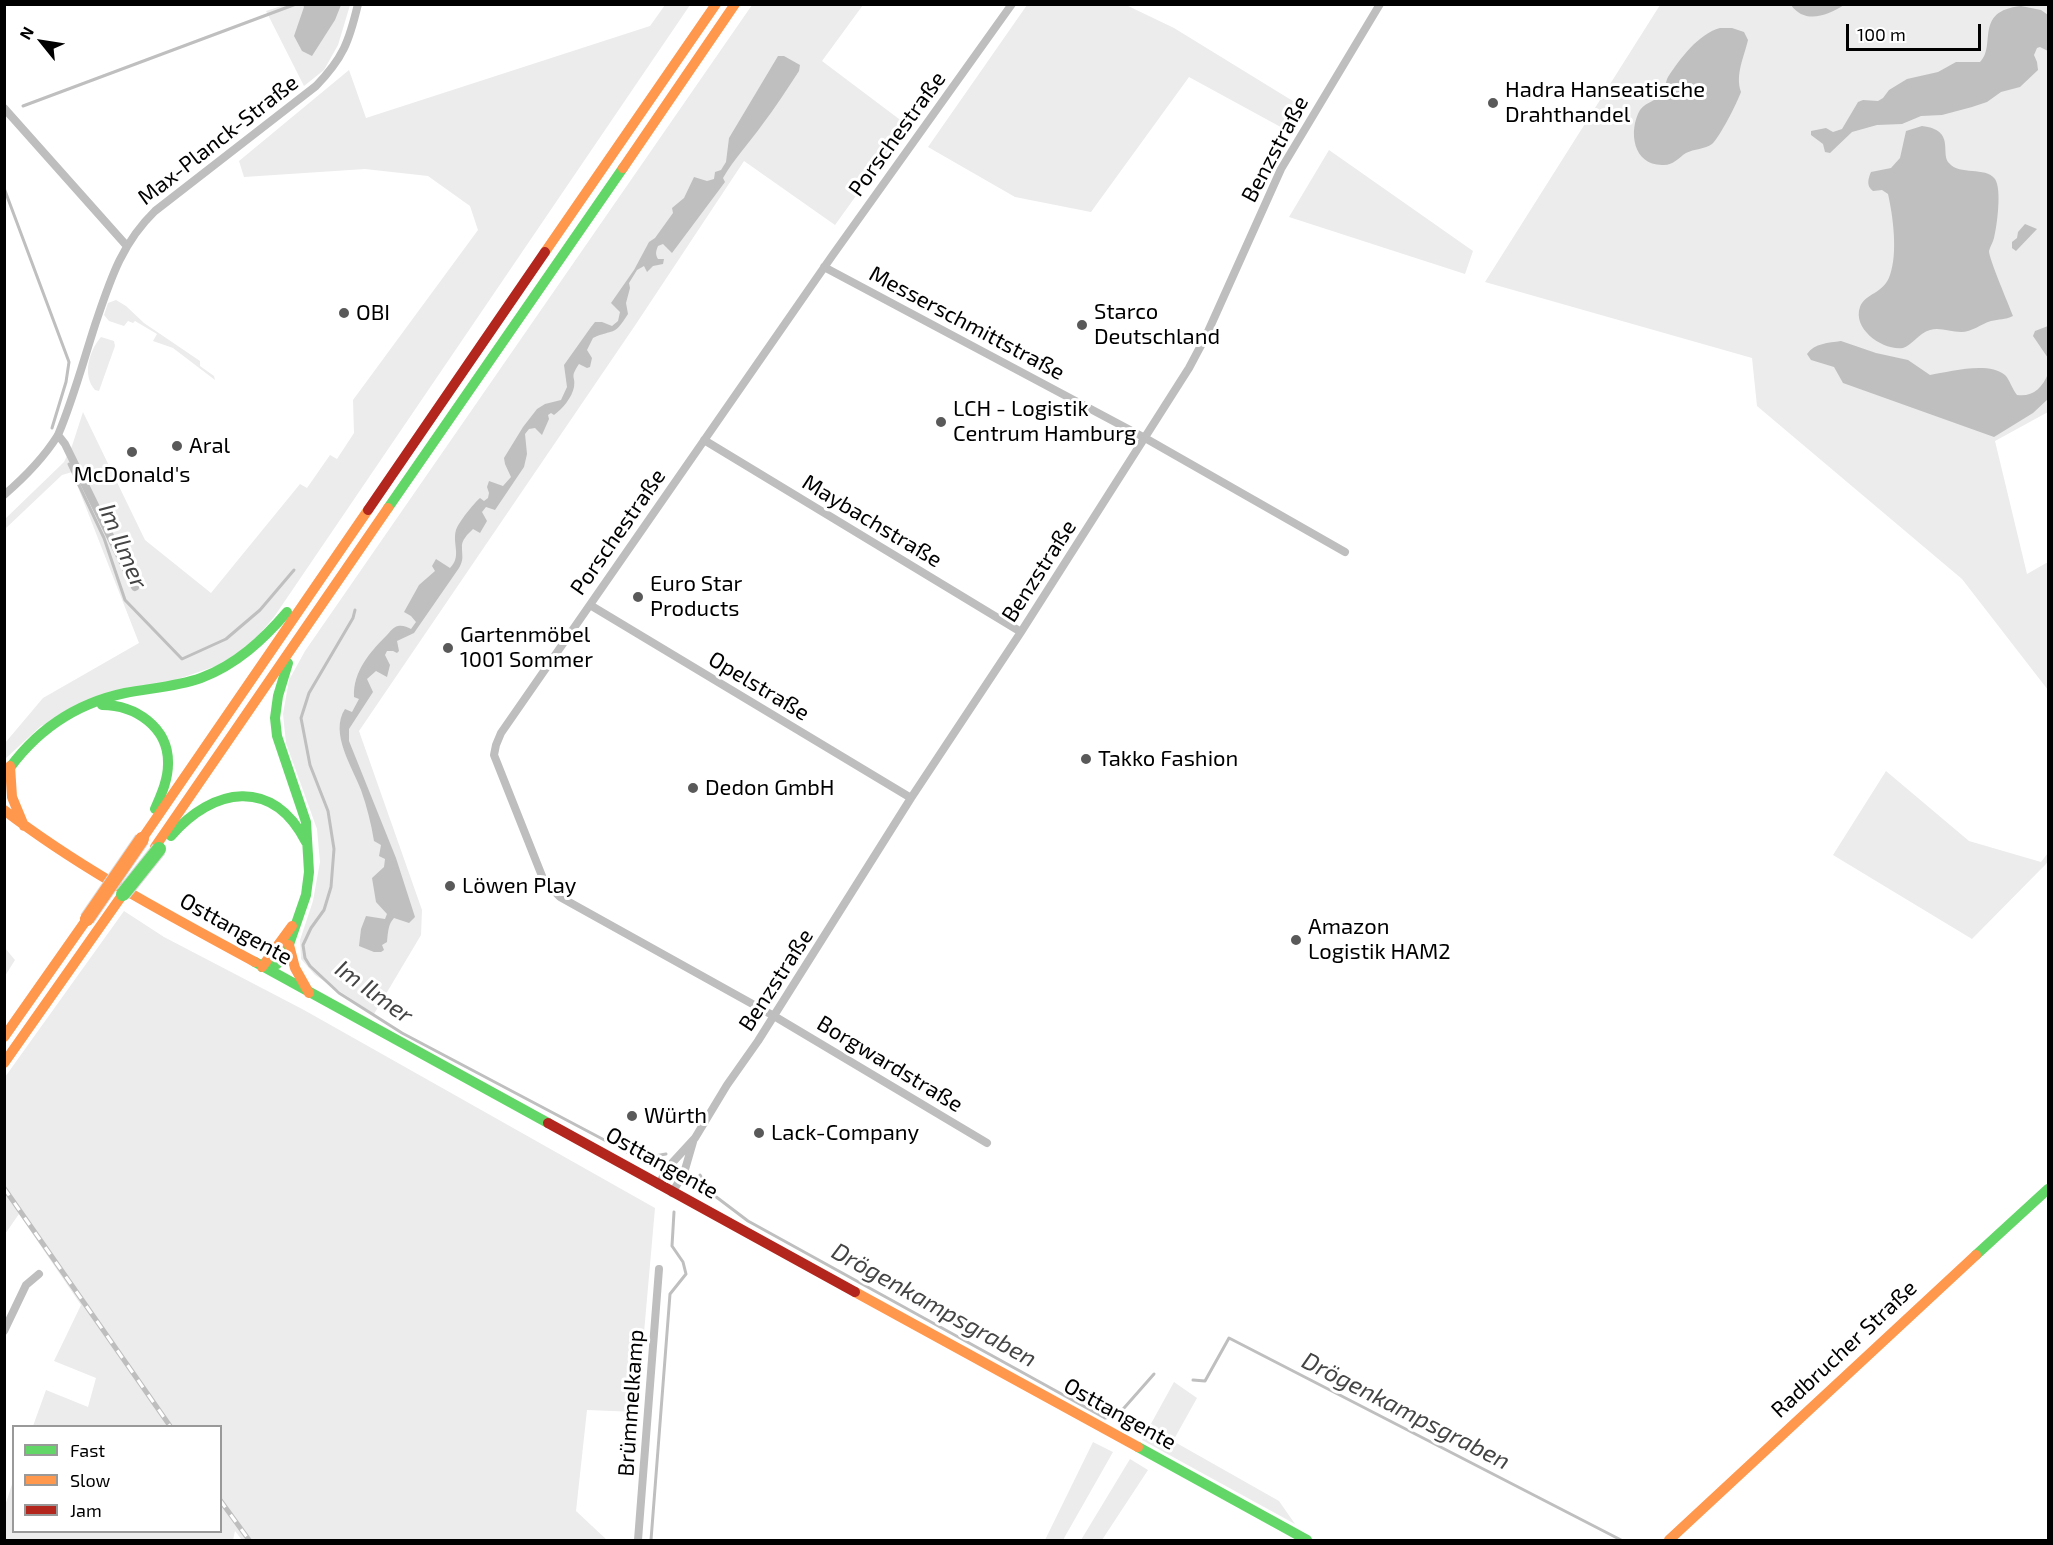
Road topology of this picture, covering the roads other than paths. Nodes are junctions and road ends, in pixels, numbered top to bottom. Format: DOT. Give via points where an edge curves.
graph roads {
  1 [pos="358,4"];
  2 [pos="716,4"];
  3 [pos="735,4"];
  4 [pos="1012,4"];
  5 [pos="1380,4"];
  6 [pos="4,108"];
  7 [pos="126,245"];
  8 [pos="824,267"];
  9 [pos="58,435"];
  10 [pos="1145,438"];
  11 [pos="704,440"];
  12 [pos="4,495"];
  13 [pos="343,546"];
  14 [pos="1345,552"];
  15 [pos="135,587"];
  16 [pos="590,605"];
  17 [pos="302,632"];
  18 [pos="1021,632"];
  19 [pos="76,710"];
  20 [pos="6,771"];
  21 [pos="911,798"];
  22 [pos="4,810"];
  23 [pos="24,826"];
  24 [pos="142,839"];
  25 [pos="157,848"];
  26 [pos="308,848"];
  27 [pos="296,921"];
  28 [pos="289,945"];
  29 [pos="262,967"];
  30 [pos="309,993"];
  31 [pos="774,1016"];
  32 [pos="4,1037"];
  33 [pos="4,1063"];
  34 [pos="695,1138"];
  35 [pos="987,1143"];
  36 [pos="658,1185"];
  37 [pos="2049,1189"];
  38 [pos="672,1193"];
  39 [pos="659,1269"];
  40 [pos="39,1274"];
  41 [pos="4,1331"];
  42 [pos="638,1540"];
  43 [pos="1307,1540"];
  44 [pos="1669,1540"];
  1 -- 7 [label="street, Max-Planck-Straße" via="351,35 329,73 154,211"];
  2 -- 13 [label="main road"];
  3 -- 17 [label="main road"];
  4 -- 8 [label="street, Porschestraße"];
  5 -- 10 [label="street, Benzstraße" via="1281,169 1198,352"];
  6 -- 7 [label="street"];
  7 -- 9 [label="street, Max-Planck-Straße"];
  8 -- 10 [label="street, Messerschmittstraße"];
  8 -- 11 [label="street, Porschestraße"];
  9 -- 12 [label="street, Max-Planck-Straße" via="33,469"];
  9 -- 15 [label="street"];
  10 -- 14 [label="street, Messerschmittstraße"];
  10 -- 18 [label="street, Benzstraße"];
  11 -- 16 [label="street, Porschestraße"];
  11 -- 18 [label="street, Maybachstraße"];
  13 -- 19 [label="main road" via="276,626 253,649 222,669 199,679 123,694"];
  13 -- 24 [label="main road"];
  16 -- 21 [label="street, Opelstraße"];
  16 -- 31 [label="street, Porschestraße" via="501,733 494,755 544,880 560,897"];
  17 -- 25 [label="main road"];
  17 -- 26 [label="main road" via="284,674 275,718 281,753 302,808"];
  18 -- 21 [label="street, Benzstraße"];
  19 -- 20 [label="main road" via="27,744"];
  19 -- 24 [label="main road" via="109,704 129,707 149,721 161,738 168,757 166,776"];
  20 -- 23 [label="main road" via="11,796"];
  21 -- 31 [label="street, Benzstraße"];
  22 -- 23 [label="main road, Osttangente"];
  23 -- 29 [label="main road, Osttangente" via="100,876"];
  24 -- 32 [label="main road, bridge"];
  25 -- 26 [label="main road" via="197,812 217,800 238,796 277,807 298,828"];
  25 -- 33 [label="main road, bridge"];
  26 -- 27 [label="main road" via="307,887"];
  27 -- 28 [label="main road"];
  27 -- 29 [label="main road"];
  28 -- 29 [label="main road" via="280,961"];
  28 -- 30 [label="main road" via="295,968"];
  29 -- 30 [label="main road, Osttangente"];
  30 -- 36 [label="main road, Osttangente"];
  31 -- 34 [label="street, Benzstraße"];
  31 -- 35 [label="street, Borgwardstraße"];
  34 -- 36 [label="street, Benzstraße"];
  34 -- 38 [label="street, Benzstraße" via="684,1173"];
  36 -- 38 [label="main road, Osttangente"];
  37 -- 44 [label="main road, Radbrucher Straße"];
  38 -- 43 [label="main road, Osttangente"];
  39 -- 42 [label="street, Brümmelkamp"];
  40 -- 41 [label="street" via="26,1285"];
}
